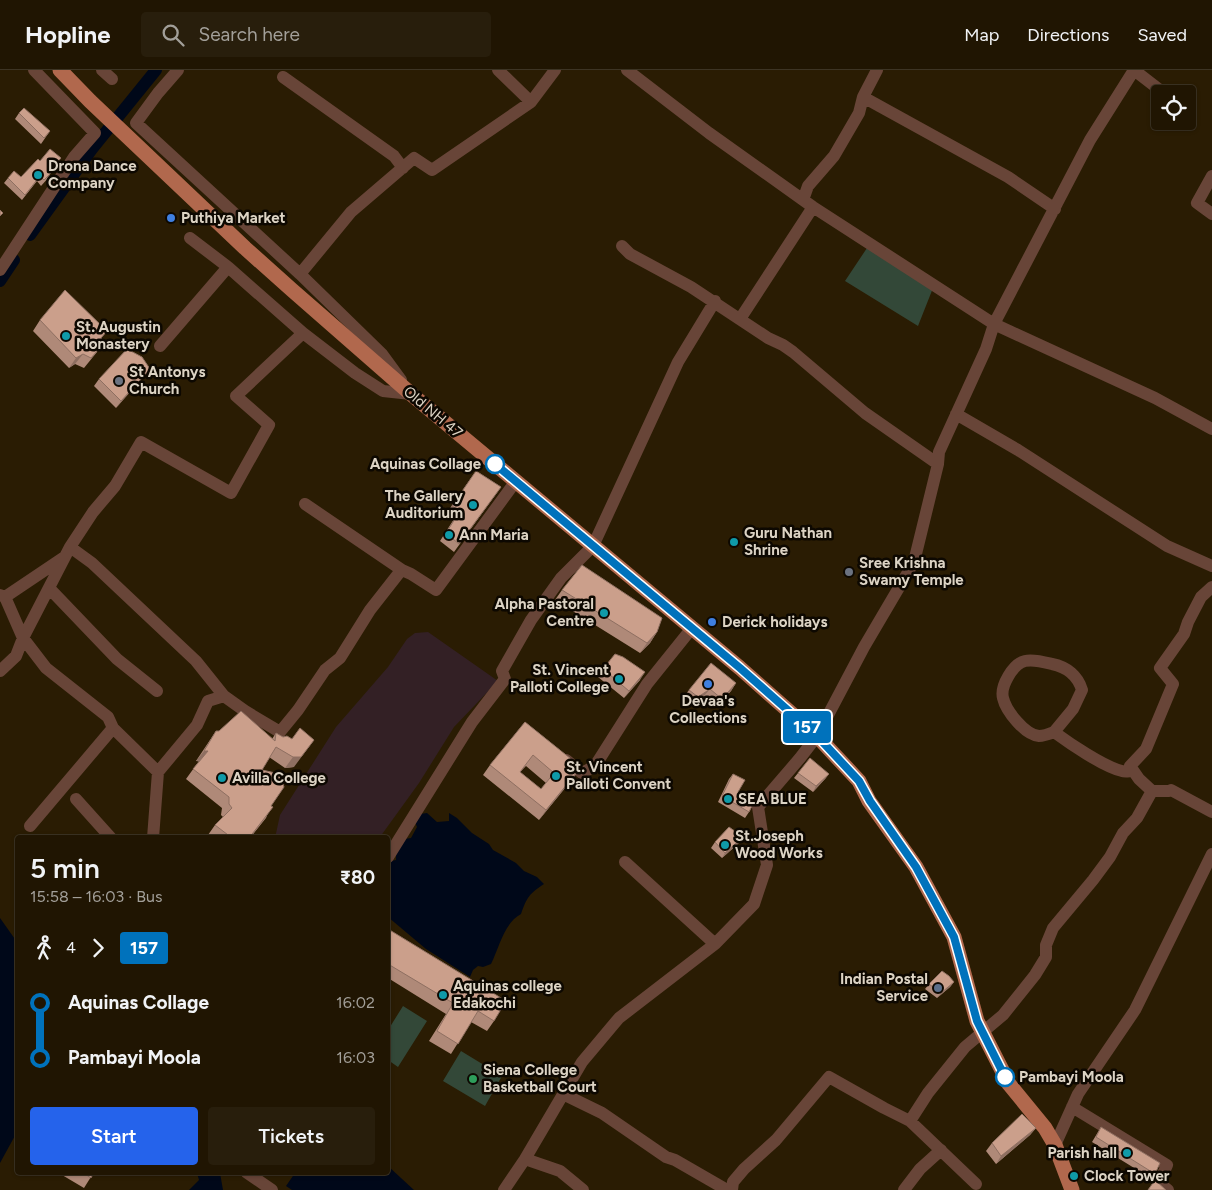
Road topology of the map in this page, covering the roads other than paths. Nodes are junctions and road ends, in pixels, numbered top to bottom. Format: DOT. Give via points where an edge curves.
graph roads {
  1 [pos="34,70"];
  2 [pos="60,70"];
  3 [pos="102,70"];
  4 [pos="178,70"];
  5 [pos="498,70"];
  6 [pos="555,70"];
  7 [pos="627,70"];
  8 [pos="877,70"];
  9 [pos="1134,70"];
  10 [pos="283,77"];
  11 [pos="112,79"];
  12 [pos="1154,85"];
  13 [pos="864,97"];
  14 [pos="531,102"];
  15 [pos="403,168"];
  16 [pos="1212,176"];
  17 [pos="808,204"];
  18 [pos="1054,209"];
  19 [pos="1212,214"];
  20 [pos="190,238"];
  21 [pos="622,246"];
  22 [pos="228,267"];
  23 [pos="0,270"];
  24 [pos="300,274"];
  25 [pos="714,302"];
  26 [pos="740,319"];
  27 [pos="994,324"];
  28 [pos="303,333"];
  29 [pos="160,346"];
  30 [pos="411,394"];
  31 [pos="956,414"];
  32 [pos="1212,429"];
  33 [pos="938,464"];
  34 [pos="516,481"];
  35 [pos="305,504"];
  36 [pos="593,546"];
  37 [pos="68,552"];
  38 [pos="1212,566"];
  39 [pos="402,570"];
  40 [pos="1212,587"];
  41 [pos="48,588"];
  42 [pos="2,596"];
  43 [pos="692,628"];
  44 [pos="23,638"];
  45 [pos="0,671"];
  46 [pos="157,692"];
  47 [pos="224,696"];
  48 [pos="113,728"];
  49 [pos="1054,732"];
  50 [pos="817,736"];
  51 [pos="559,755"];
  52 [pos="1134,771"];
  53 [pos="158,772"];
  54 [pos="1152,791"];
  55 [pos="76,800"];
  56 [pos="1212,812"];
  57 [pos="30,826"];
  58 [pos="108,835"];
  59 [pos="153,835"];
  60 [pos="390,854"];
  61 [pos="1212,855"];
  62 [pos="625,862"];
  63 [pos="715,944"];
  64 [pos="983,1032"];
  65 [pos="563,1094"];
  66 [pos="1072,1107"];
  67 [pos="910,1121"];
  68 [pos="1055,1145"];
  69 [pos="941,1150"];
  70 [pos="525,1160"];
  71 [pos="250,1175"];
  72 [pos="976,1184"];
  73 [pos="272,1190"];
  74 [pos="504,1190"];
  75 [pos="583,1190"];
  76 [pos="727,1190"];
  77 [pos="732,1190"];
  78 [pos="904,1190"];
  79 [pos="1072,1190"];
  80 [pos="1168,1190"];
  1 -- 23 [label="street" via="95,132 74,157"];
  2 -- 30 [label="main road, Old NH 47" via="245,248"];
  3 -- 11 [label="street"];
  4 -- 24 [label="street" via="136,122"];
  5 -- 14 [label="street"];
  6 -- 14 [label="street"];
  7 -- 17 [label="street"];
  8 -- 13 [label="street"];
  9 -- 12 [label="street"];
  9 -- 18 [label="street" via="1090,140"];
  10 -- 15 [label="street" via="394,156"];
  13 -- 17 [label="street" via="859,113 834,156 808,186"];
  13 -- 18 [label="street" via="1008,177"];
  14 -- 15 [label="street" via="432,170 414,158"];
  15 -- 24 [label="street" via="351,212"];
  16 -- 19 [label="street" via="1197,203"];
  17 -- 26 [label="street"];
  17 -- 27 [label="street"];
  18 -- 27 [label="street"];
  20 -- 22 [label="street"];
  21 -- 25 [label="street" via="630,254"];
  22 -- 28 [label="street"];
  22 -- 29 [label="street"];
  24 -- 30 [label="street" via="382,354"];
  25 -- 26 [label="street"];
  25 -- 36 [label="street" via="678,362"];
  26 -- 33 [label="street" via="793,352 865,413"];
  27 -- 31 [label="street"];
  27 -- 32 [label="street" via="1155,398"];
  28 -- 30 [label="street" via="384,391"];
  28 -- 37 [label="street" via="236,396 269,425 231,493 141,442 116,486 93,512"];
  30 -- 34 [label="main road, Old NH 47"];
  31 -- 33 [label="street" via="939,452"];
  31 -- 38 [label="street" via="1167,546"];
  33 -- 50 [label="street" via="914,562"];
  34 -- 36 [label="main road, Old NH 47"];
  34 -- 39 [label="street" via="436,590"];
  35 -- 39 [label="street"];
  36 -- 43 [label="main road, Old NH 47"];
  36 -- 60 [label="street" via="561,578 531,620 502,671 505,679 472,722"];
  37 -- 41 [label="street"];
  37 -- 42 [label="street"];
  37 -- 47 [label="street" via="92,563 196,661"];
  39 -- 47 [label="street" via="370,610 340,658 325,670 280,732"];
  40 -- 52 [label="street" via="1201,597 1184,634 1160,668 1173,684 1146,749 1130,766"];
  41 -- 44 [label="street"];
  41 -- 46 [label="street" via="116,659"];
  42 -- 44 [label="street"];
  43 -- 50 [label="main road, Old NH 47"];
  43 -- 51 [label="street" via="647,684 595,766 582,774"];
  44 -- 45 [label="street" via="16,656"];
  44 -- 48 [label="street" via="46,668 108,717"];
  47 -- 53 [label="street" via="208,702 197,725"];
  48 -- 53 [label="street"];
  48 -- 57 [label="street"];
  49 -- 49 [label="street" via="1045,736 1029,732 1016,722 1004,704 1004,686 1018,664 1026,660 1054,664 1079,680 1082,690 1073,709"];
  49 -- 52 [label="street" via="1106,764 1123,772"];
  50 -- 63 [label="street" via="758,807 767,865 754,904"];
  50 -- 64 [label="main road, Old NH 47" via="859,781 916,867 954,937 977,1021"];
  52 -- 54 [label="street"];
  53 -- 59 [label="street"];
  54 -- 56 [label="street" via="1171,790"];
  54 -- 64 [label="street" via="1110,857 1053,928 1046,945 1046,957 1035,975 1003,1015"];
  55 -- 58 [label="street"];
  61 -- 66 [label="street" via="1136,1010"];
  62 -- 63 [label="street"];
  63 -- 65 [label="street" via="619,1018 582,1062"];
  64 -- 67 [label="street" via="948,1067"];
  64 -- 68 [label="main road, Old NH 47" via="1009,1084"];
  65 -- 70 [label="street"];
  65 -- 76 [label="street" via="602,1113 666,1157"];
  66 -- 68 [label="street"];
  66 -- 80 [label="street" via="1167,1165 1159,1183"];
  67 -- 69 [label="street"];
  67 -- 77 [label="street" via="829,1077 776,1140 744,1169 733,1182"];
  68 -- 79 [label="main road, Old NH 47"];
  69 -- 72 [label="street"];
  69 -- 78 [label="street" via="920,1169"];
  70 -- 74 [label="street"];
  70 -- 75 [label="street" via="560,1171"];
  71 -- 73 [label="street"];
}
